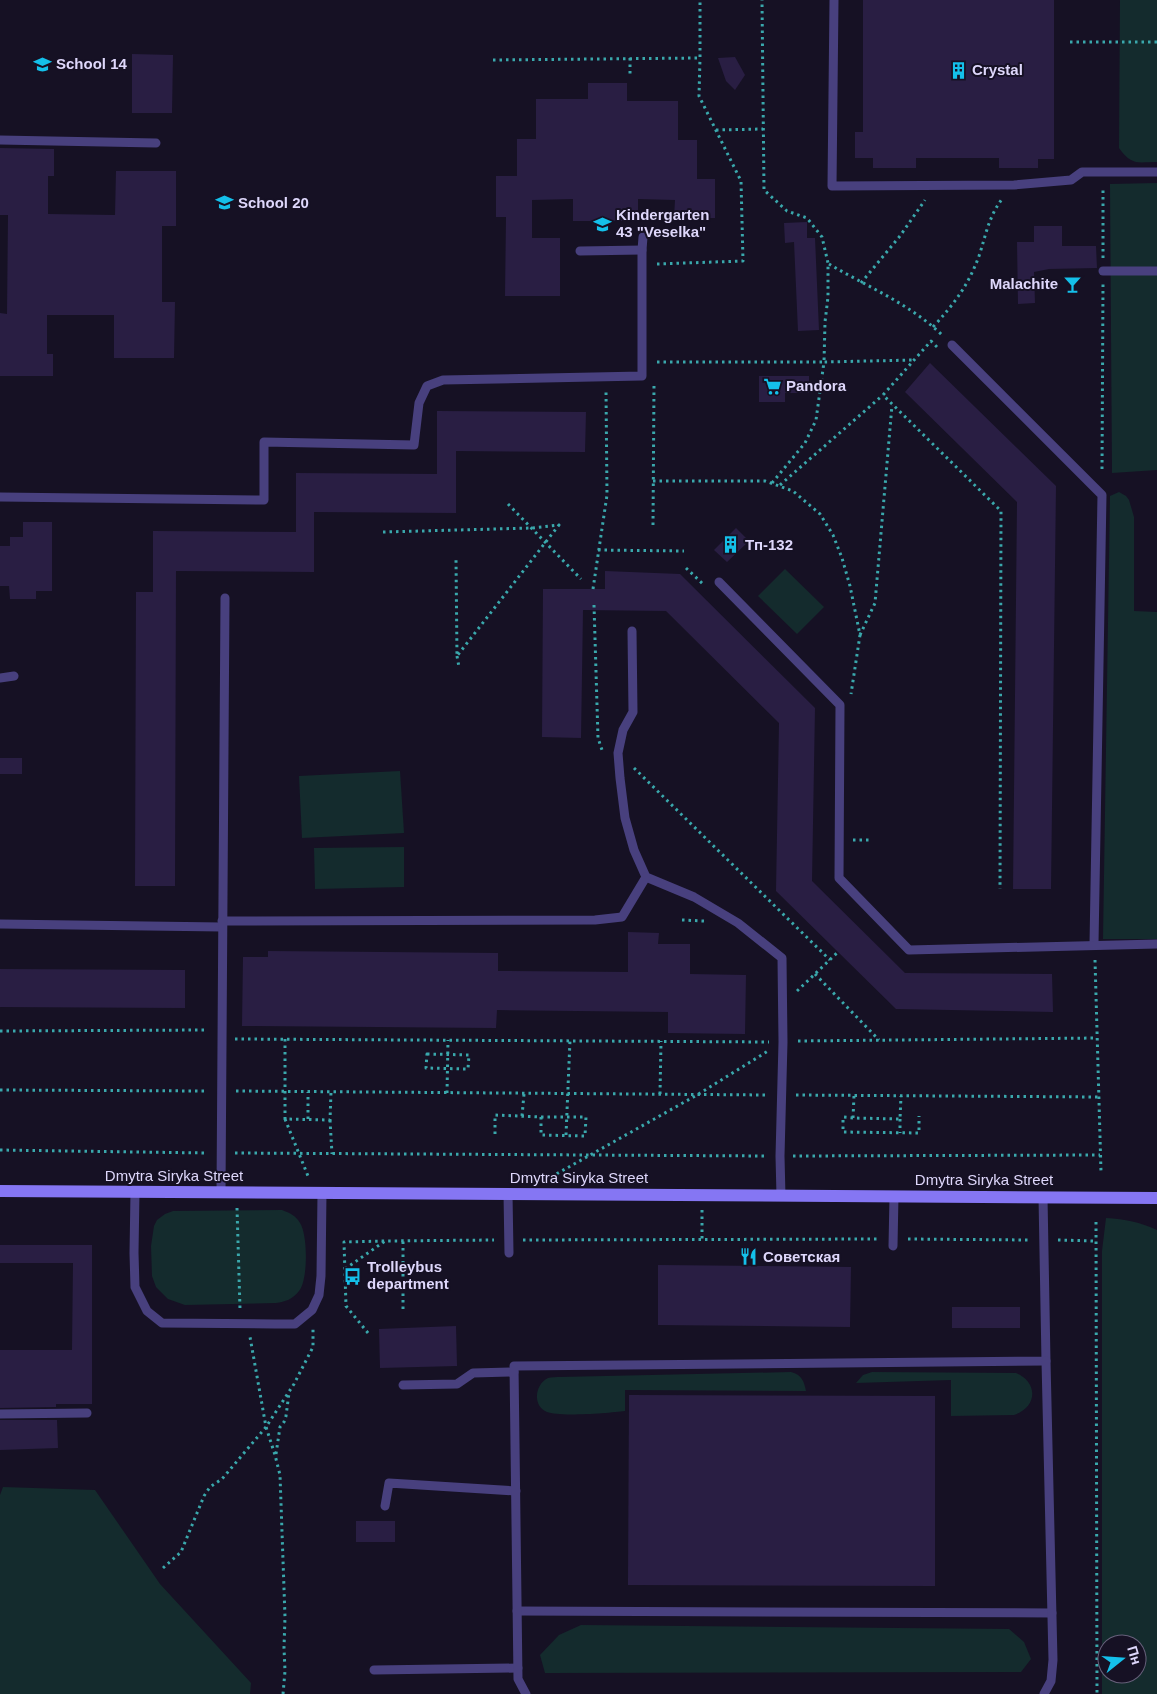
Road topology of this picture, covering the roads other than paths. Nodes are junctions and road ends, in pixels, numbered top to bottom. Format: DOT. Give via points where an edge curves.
graph roads {
  1 [pos="834,0"];
  2 [pos="0,140"];
  3 [pos="156,143"];
  4 [pos="1157,172"];
  5 [pos="644,237"];
  6 [pos="642,250"];
  7 [pos="580,251"];
  8 [pos="1102,271"];
  9 [pos="1157,271"];
  10 [pos="952,345"];
  11 [pos="0,497"];
  12 [pos="720,582"];
  13 [pos="225,598"];
  14 [pos="632,631"];
  15 [pos="14,676"];
  16 [pos="0,678"];
  17 [pos="646,876"];
  18 [pos="0,924"];
  19 [pos="222,924"];
  20 [pos="1094,944"];
  21 [pos="1157,944"];
  22 [pos="0,1191"];
  23 [pos="135,1192"];
  24 [pos="220,1192"];
  25 [pos="319,1193"];
  26 [pos="514,1194"];
  27 [pos="781,1196"];
  28 [pos="894,1196"];
  29 [pos="1043,1197"];
  30 [pos="1157,1198"];
  31 [pos="893,1243"];
  32 [pos="509,1253"];
  33 [pos="1046,1360"];
  34 [pos="514,1372"];
  35 [pos="403,1385"];
  36 [pos="87,1413"];
  37 [pos="0,1414"];
  38 [pos="516,1490"];
  39 [pos="385,1506"];
  40 [pos="518,1611"];
  41 [pos="1052,1613"];
  42 [pos="518,1668"];
  43 [pos="374,1670"];
  44 [pos="526,1694"];
  45 [pos="1044,1694"];
  1 -- 4 [label="lane" via="832,186 1014,185 1071,180 1082,172"];
  2 -- 3 [label="lane"];
  5 -- 6 [label="lane"];
  6 -- 7 [label="lane"];
  6 -- 11 [label="lane" via="642,376 443,380 427,386 419,403 414,445 264,442 264,500"];
  8 -- 9 [label="lane"];
  10 -- 20 [label="lane" via="1102,495"];
  12 -- 20 [label="lane" via="840,704 838,878 908,950"];
  13 -- 19 [label="lane"];
  14 -- 17 [label="lane" via="633,712 623,730 618,753 625,818"];
  15 -- 16 [label="lane"];
  17 -- 19 [label="lane" via="622,917 595,920"];
  17 -- 27 [label="lane" via="694,897 738,923 782,958"];
  18 -- 19 [label="lane"];
  19 -- 24 [label="lane"];
  20 -- 21 [label="lane"];
  22 -- 23 [label="street, Dmytra Siryka Street"];
  23 -- 24 [label="street, Dmytra Siryka Street"];
  23 -- 25 [label="lane" via="135,1287 147,1312 162,1323 244,1324 295,1324 312,1310 319,1295 321,1276"];
  24 -- 25 [label="street, Dmytra Siryka Street"];
  25 -- 26 [label="street, Dmytra Siryka Street"];
  26 -- 27 [label="street, Dmytra Siryka Street"];
  26 -- 32 [label="lane"];
  27 -- 28 [label="street, Dmytra Siryka Street"];
  28 -- 29 [label="street, Dmytra Siryka Street"];
  28 -- 31 [label="lane"];
  29 -- 30 [label="street, Dmytra Siryka Street"];
  29 -- 33 [label="lane"];
  33 -- 34 [label="lane" via="514,1366"];
  33 -- 41 [label="lane"];
  34 -- 35 [label="lane" via="473,1373 457,1384"];
  34 -- 38 [label="lane"];
  36 -- 37 [label="lane"];
  38 -- 39 [label="lane" via="389,1483"];
  38 -- 40 [label="lane"];
  40 -- 41 [label="lane"];
  40 -- 42 [label="lane"];
  41 -- 45 [label="lane" via="1052,1681"];
  42 -- 43 [label="lane"];
  42 -- 44 [label="lane" via="518,1679"];
}
